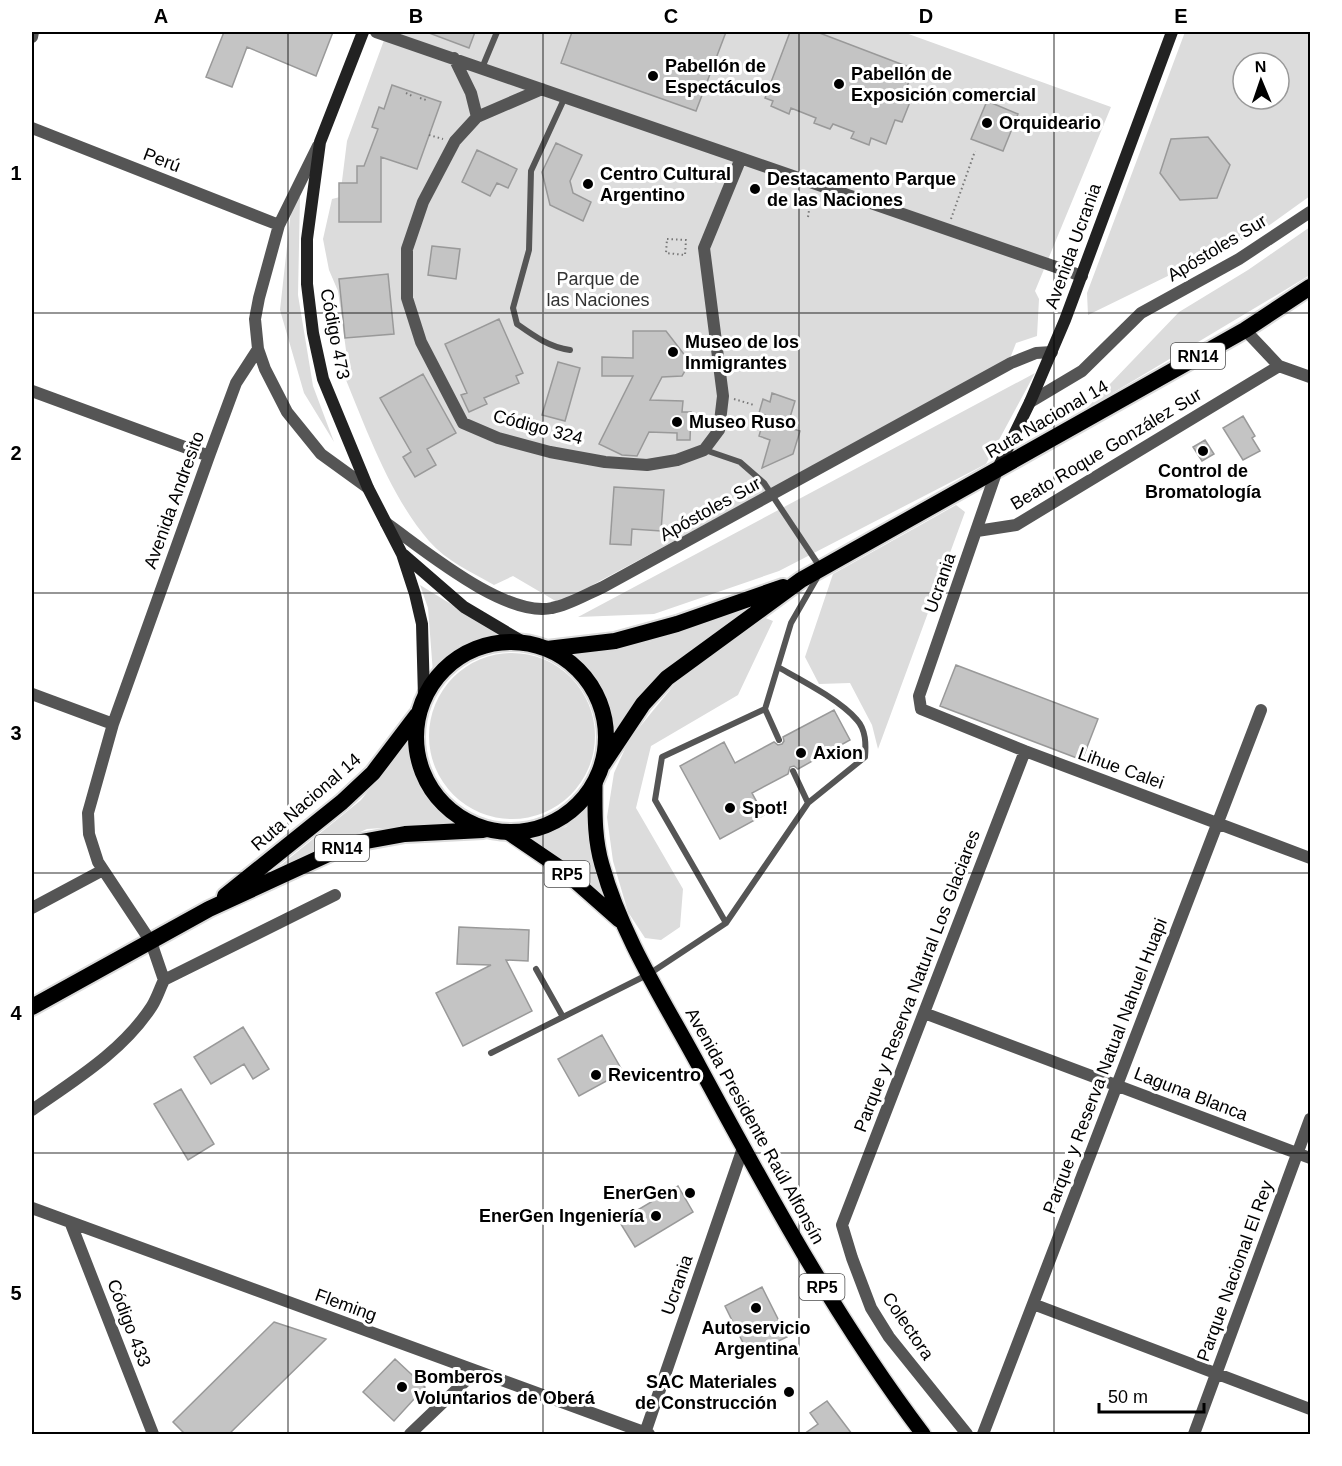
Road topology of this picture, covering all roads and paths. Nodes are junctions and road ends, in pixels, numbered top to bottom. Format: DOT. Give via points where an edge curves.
graph roads {
  1 [pos="33,32"];
  2 [pos="363,32"];
  3 [pos="375,32"];
  4 [pos="497,32"];
  5 [pos="1172,32"];
  6 [pos="32,37"];
  7 [pos="454,58"];
  8 [pos="482,68"];
  9 [pos="542,88"];
  10 [pos="406,93"];
  11 [pos="412,96"];
  12 [pos="565,97"];
  13 [pos="420,98"];
  14 [pos="426,100"];
  15 [pos="477,117"];
  16 [pos="32,128"];
  17 [pos="320,142"];
  18 [pos="975,151"];
  19 [pos="741,158"];
  20 [pos="813,182"];
  21 [pos="1311,212"];
  22 [pos="808,217"];
  23 [pos="279,225"];
  24 [pos="947,229"];
  25 [pos="686,240"];
  26 [pos="1082,276"];
  27 [pos="1311,287"];
  28 [pos="1245,330"];
  29 [pos="258,349"];
  30 [pos="570,350"];
  31 [pos="1052,352"];
  32 [pos="1279,366"];
  33 [pos="1310,377"];
  34 [pos="32,392"];
  35 [pos="723,396"];
  36 [pos="1030,402"];
  37 [pos="754,405"];
  38 [pos="704,450"];
  39 [pos="209,456"];
  40 [pos="997,470"];
  41 [pos="368,488"];
  42 [pos="771,496"];
  43 [pos="386,523"];
  44 [pos="978,531"];
  45 [pos="402,554"];
  46 [pos="821,569"];
  47 [pos="801,580"];
  48 [pos="523,642"];
  49 [pos="547,649"];
  50 [pos="778,667"];
  51 [pos="32,694"];
  52 [pos="424,697"];
  53 [pos="765,709"];
  54 [pos="921,709"];
  55 [pos="1261,710"];
  56 [pos="418,714"];
  57 [pos="113,724"];
  58 [pos="778,740"];
  59 [pos="1025,751"];
  60 [pos="603,764"];
  61 [pos="793,771"];
  62 [pos="595,784"];
  63 [pos="808,803"];
  64 [pos="1217,823"];
  65 [pos="487,830"];
  66 [pos="509,833"];
  67 [pos="1311,858"];
  68 [pos="103,870"];
  69 [pos="335,895"];
  70 [pos="32,908"];
  71 [pos="209,909"];
  72 [pos="620,921"];
  73 [pos="726,923"];
  74 [pos="151,942"];
  75 [pos="536,969"];
  76 [pos="649,974"];
  77 [pos="164,980"];
  78 [pos="32,1007"];
  79 [pos="924,1013"];
  80 [pos="563,1017"];
  81 [pos="491,1053"];
  82 [pos="1117,1085"];
  83 [pos="32,1110"];
  84 [pos="1311,1119"];
  85 [pos="743,1148"];
  86 [pos="1298,1154"];
  87 [pos="1311,1158"];
  88 [pos="32,1208"];
  89 [pos="71,1224"];
  90 [pos="842,1225"];
  91 [pos="1033,1304"];
  92 [pos="476,1371"];
  93 [pos="1216,1373"];
  94 [pos="1311,1408"];
  95 [pos="618,1424"];
  96 [pos="153,1434"];
  97 [pos="410,1434"];
  98 [pos="608,1434"];
  99 [pos="647,1434"];
  100 [pos="923,1434"];
  101 [pos="967,1434"];
  102 [pos="983,1434"];
  103 [pos="1194,1434"];
  1 -- 6 [label="street"];
  2 -- 17 [label="main road"];
  3 -- 7 [label="street"];
  4 -- 8 [label="lane"];
  5 -- 26 [label="main road, Avenida Ucrania"];
  7 -- 8 [label="street"];
  7 -- 15 [label="street" via="471,93"];
  8 -- 9 [label="street"];
  9 -- 12 [label="street"];
  9 -- 15 [label="street, Código 324"];
  10 -- 11 [label="path"];
  12 -- 19 [label="street"];
  12 -- 30 [label="lane" via="531,171 529,250 513,308 517,324 556,348"];
  13 -- 14 [label="path"];
  15 -- 38 [label="street, Código 324" via="455,141 423,202 407,249 407,298 421,342 463,423 508,441 605,462 647,465"];
  16 -- 23 [label="street, Perú"];
  17 -- 23 [label="street"];
  17 -- 41 [label="main road, Código 473" via="307,238 313,333 323,379"];
  18 -- 24 [label="path"];
  19 -- 20 [label="street"];
  19 -- 35 [label="street" via="704,248"];
  20 -- 22 [label="path"];
  20 -- 24 [label="street"];
  21 -- 36 [label="street, Apóstoles Sur" via="1239,259 1141,313 1082,371"];
  23 -- 29 [label="street" via="255,319"];
  24 -- 26 [label="street"];
  25 -- 25 [label="path" via="685,255 666,253 667,239"];
  26 -- 31 [label="main road, Avenida Ucrania"];
  27 -- 28 [label="highway, Ruta Nacional 14 / RN14"];
  28 -- 32 [label="street"];
  28 -- 40 [label="highway, Ruta Nacional 14 / RN14"];
  29 -- 39 [label="street, Avenida Andresito" via="236,383"];
  29 -- 41 [label="street" via="287,412 321,454"];
  31 -- 36 [label="main road, Avenida Ucrania"];
  31 -- 42 [label="street, Apóstoles Sur" via="1036,353 1011,363"];
  32 -- 33 [label="street"];
  32 -- 44 [label="street, Beato Roque González Sur" via="1016,525"];
  34 -- 39 [label="street"];
  35 -- 37 [label="path"];
  35 -- 38 [label="street" via="719,430"];
  36 -- 40 [label="main road, Avenida Ucrania"];
  38 -- 42 [label="lane" via="740,462 764,483"];
  39 -- 57 [label="street, Avenida Andresito"];
  40 -- 44 [label="street, Ucrania"];
  40 -- 46 [label="highway, Ruta Nacional 14 / RN14"];
  41 -- 43 [label="main road, Código 473"];
  42 -- 43 [label="street, Apóstoles Sur" via="603,588 551,609 522,606 484,592"];
  42 -- 46 [label="lane"];
  43 -- 45 [label="main road, Código 473"];
  44 -- 54 [label="street, Ucrania" via="919,696"];
  45 -- 48 [label="main road" via="464,607"];
  45 -- 52 [label="main road" via="422,624"];
  46 -- 47 [label="highway, Ruta Nacional 14 / RN14"];
  46 -- 50 [label="lane" via="791,623"];
  47 -- 49 [label="highway, Ruta Nacional 14 / RN14" via="677,624 615,641"];
  47 -- 60 [label="highway, Ruta Nacional 14 / RN14" via="667,678 643,704"];
  48 -- 49 [label="highway, RN14"];
  48 -- 52 [label="highway, RN14" via="493,643 465,654 441,672"];
  49 -- 60 [label="highway, RN14" via="572,663 591,683 603,709 607,736"];
  50 -- 53 [label="lane"];
  50 -- 63 [label="lane" via="858,721 866,740 865,757"];
  51 -- 57 [label="street"];
  52 -- 56 [label="highway, RN14"];
  53 -- 58 [label="lane"];
  53 -- 73 [label="lane" via="663,757 655,800"];
  54 -- 59 [label="street, Lihue Calei"];
  55 -- 64 [label="street, Parque y Reserva Natual Nahuel Huapi"];
  56 -- 65 [label="highway, RN14" via="415,744 422,773 437,798 460,818"];
  56 -- 71 [label="highway, Ruta Nacional 14 / RN14" via="373,773 342,802"];
  57 -- 68 [label="street, Avenida Andresito" via="88,813 89,834"];
  59 -- 64 [label="street, Lihue Calei"];
  59 -- 79 [label="street, Parque y Reserva Natural Los Glaciares"];
  60 -- 62 [label="highway, RN14"];
  61 -- 63 [label="lane"];
  62 -- 66 [label="highway, RN14" via="579,805 558,820 534,830"];
  62 -- 72 [label="main road, Avenida Presidente Raúl Alfonsín / RP5" via="595,835"];
  63 -- 73 [label="lane"];
  64 -- 67 [label="street, Lihue Calei"];
  64 -- 82 [label="street, Parque y Reserva Natual Nahuel Huapi"];
  65 -- 66 [label="highway, RN14"];
  65 -- 71 [label="highway, Ruta Nacional 14 / RN14" via="405,834 350,844"];
  66 -- 72 [label="main road, Avenida Presidente Raúl Alfonsín / RP5" via="559,867"];
  68 -- 70 [label="street"];
  68 -- 74 [label="street, Avenida Andresito"];
  69 -- 77 [label="street"];
  71 -- 74 [label="highway, Ruta Nacional 14 / RN14"];
  72 -- 76 [label="main road, Avenida Presidente Raúl Alfonsín / RP5"];
  73 -- 76 [label="lane"];
  74 -- 77 [label="street, Avenida Andresito"];
  74 -- 78 [label="highway, Ruta Nacional 14 / RN14"];
  75 -- 80 [label="lane"];
  76 -- 80 [label="lane"];
  76 -- 85 [label="main road, Avenida Presidente Raúl Alfonsín / RP5"];
  77 -- 83 [label="street" via="153,1005 129,1035 93,1069"];
  79 -- 82 [label="street, Laguna Blanca"];
  79 -- 90 [label="street, Parque y Reserva Natural Los Glaciares"];
  80 -- 81 [label="lane"];
  82 -- 86 [label="street, Laguna Blanca"];
  82 -- 91 [label="street, Parque y Reserva Natual Nahuel Huapi"];
  84 -- 86 [label="street, Parque Nacional El Rey"];
  85 -- 99 [label="street, Ucrania"];
  85 -- 100 [label="main road, Avenida Presidente Raúl Alfonsín / RP5" via="819,1282 887,1387"];
  86 -- 87 [label="street, Laguna Blanca"];
  86 -- 93 [label="street, Parque Nacional El Rey"];
  88 -- 89 [label="street, Fleming"];
  89 -- 92 [label="street, Fleming"];
  89 -- 96 [label="street, Código 433"];
  90 -- 101 [label="street, Colectora" via="871,1308 889,1337"];
  91 -- 93 [label="street"];
  91 -- 102 [label="street, Parque y Reserva Natual Nahuel Huapi"];
  92 -- 95 [label="street, Fleming"];
  92 -- 97 [label="street"];
  93 -- 94 [label="street"];
  93 -- 103 [label="street, Parque Nacional El Rey"];
  95 -- 98 [label="street"];
  95 -- 99 [label="street, Fleming"];
}
